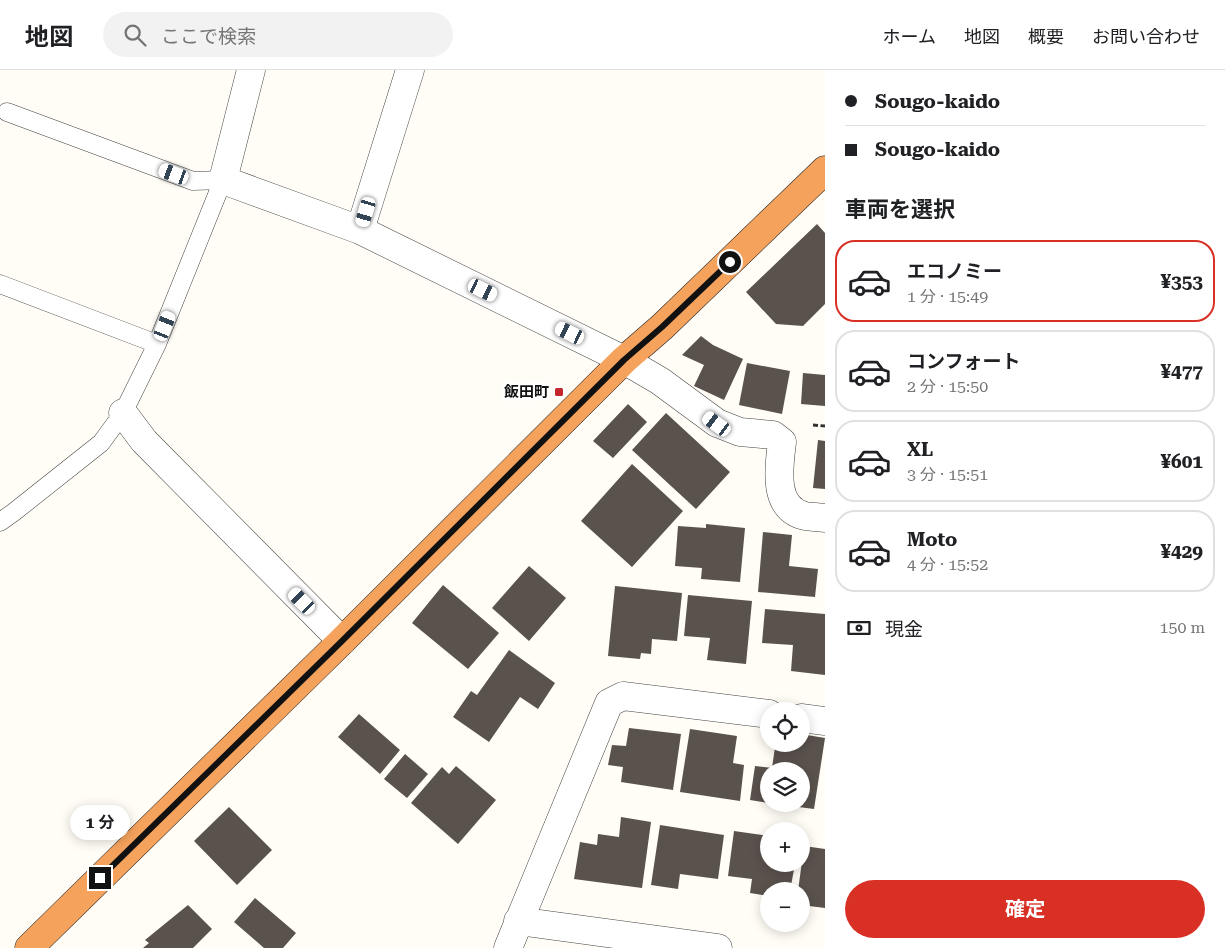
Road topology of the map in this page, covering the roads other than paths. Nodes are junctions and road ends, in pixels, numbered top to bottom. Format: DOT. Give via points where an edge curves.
graph roads {
  1 [pos="251,70"];
  2 [pos="410,70"];
  3 [pos="8,112"];
  4 [pos="825,170"];
  5 [pos="222,180"];
  6 [pos="360,230"];
  7 [pos="0,284"];
  8 [pos="158,344"];
  9 [pos="624,360"];
  10 [pos="123,413"];
  11 [pos="825,518"];
  12 [pos="0,522"];
  13 [pos="342,641"];
  14 [pos="760,713"];
  15 [pos="810,719"];
  16 [pos="825,721"];
  17 [pos="518,921"];
  18 [pos="29,948"];
  19 [pos="508,948"];
  20 [pos="718,948"];
  1 -- 5 [label="street"];
  2 -- 6 [label="street"];
  3 -- 5 [label="lane" via="193,180"];
  4 -- 9 [label="highway"];
  5 -- 6 [label="street"];
  5 -- 8 [label="lane"];
  6 -- 9 [label="street"];
  7 -- 8 [label="lane"];
  8 -- 10 [label="lane"];
  9 -- 11 [label="street" via="660,381 717,424 740,432 773,435 782,442 779,477 782,497 791,509 804,516"];
  9 -- 13 [label="highway"];
  10 -- 12 [label="lane" via="102,442"];
  10 -- 13 [label="street" via="144,441"];
  13 -- 18 [label="highway"];
  14 -- 17 [label="street" via="623,696 609,703"];
  15 -- 16 [label="street"];
  17 -- 19 [label="street"];
  17 -- 20 [label="street"];
}
